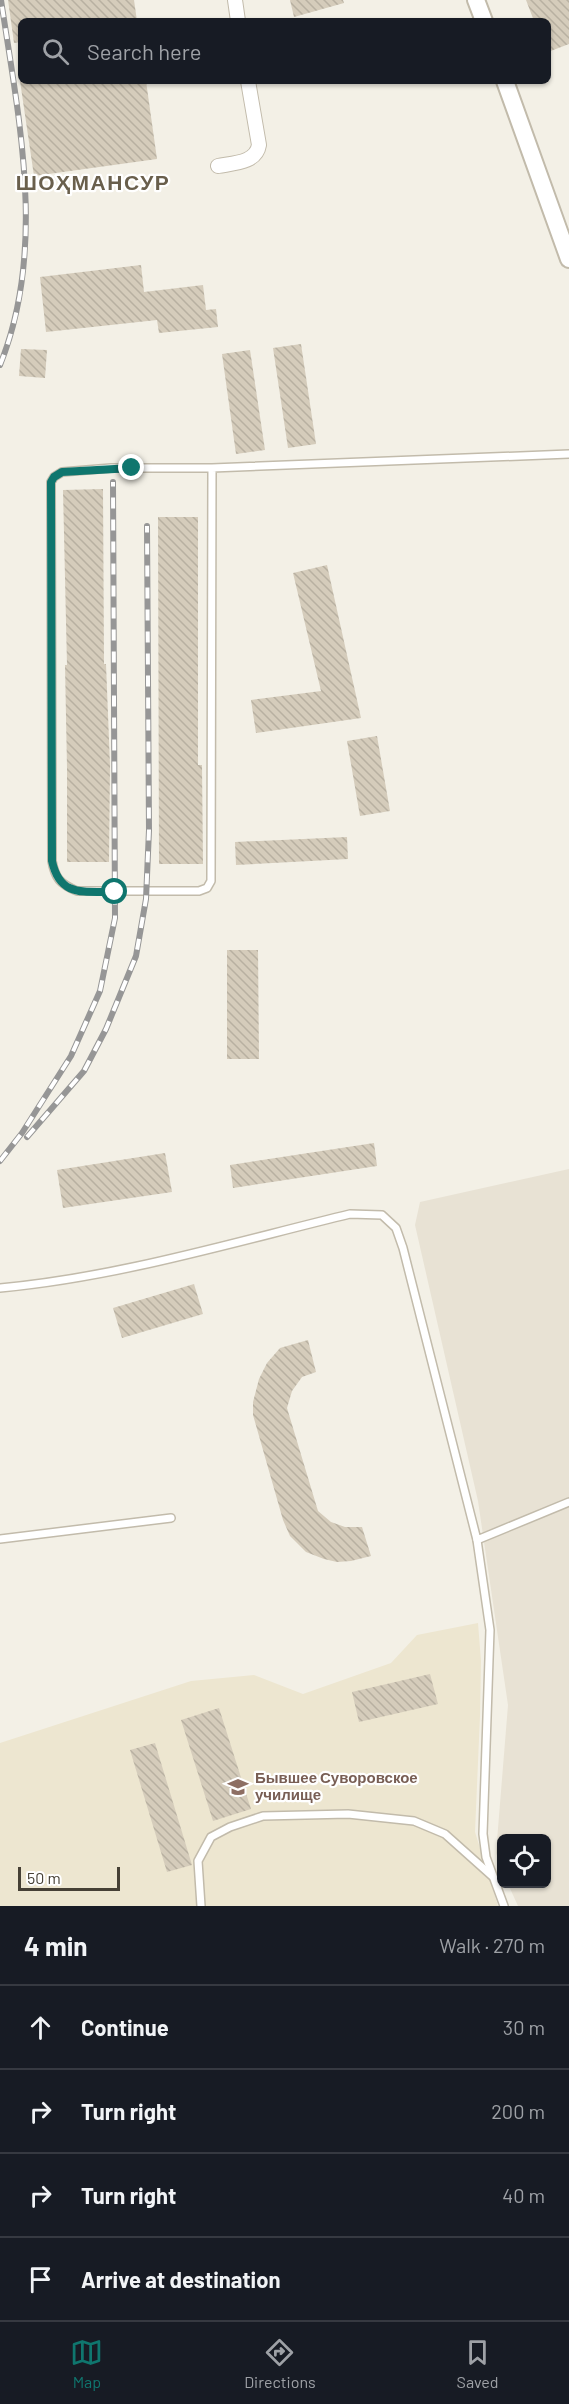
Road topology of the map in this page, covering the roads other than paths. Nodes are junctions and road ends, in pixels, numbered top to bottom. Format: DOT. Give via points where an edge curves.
graph roads {
  1 [pos="234,0"];
  2 [pos="476,0"];
  3 [pos="237,18"];
  4 [pos="483,18"];
  5 [pos="249,84"];
  6 [pos="506,84"];
  7 [pos="218,166"];
  8 [pos="569,259"];
  9 [pos="569,454"];
  10 [pos="212,468"];
  11 [pos="0,1288"];
  12 [pos="569,1502"];
  13 [pos="171,1518"];
  14 [pos="0,1539"];
  15 [pos="477,1540"];
  16 [pos="492,1876"];
  17 [pos="201,1906"];
  18 [pos="504,1906"];
  1 -- 3 [label="street"];
  2 -- 4 [label="street"];
  5 -- 7 [label="street" via="258,151 250,159"];
  6 -- 8 [label="street"];
  9 -- 10 [label="lane"];
  10 -- 10 [label="lane" via="62,472 51,482 52,861 55,875 63,885 77,891 199,891 211,881"];
  11 -- 15 [label="lane" via="100,1274 350,1214 382,1215 396,1228 403,1248"];
  12 -- 15 [label="lane"];
  13 -- 14 [label="lane"];
  15 -- 16 [label="lane" via="490,1630 483,1834"];
  16 -- 17 [label="lane" via="445,1834 414,1821 348,1814 263,1816 211,1837 198,1861"];
  16 -- 18 [label="lane"];
}
